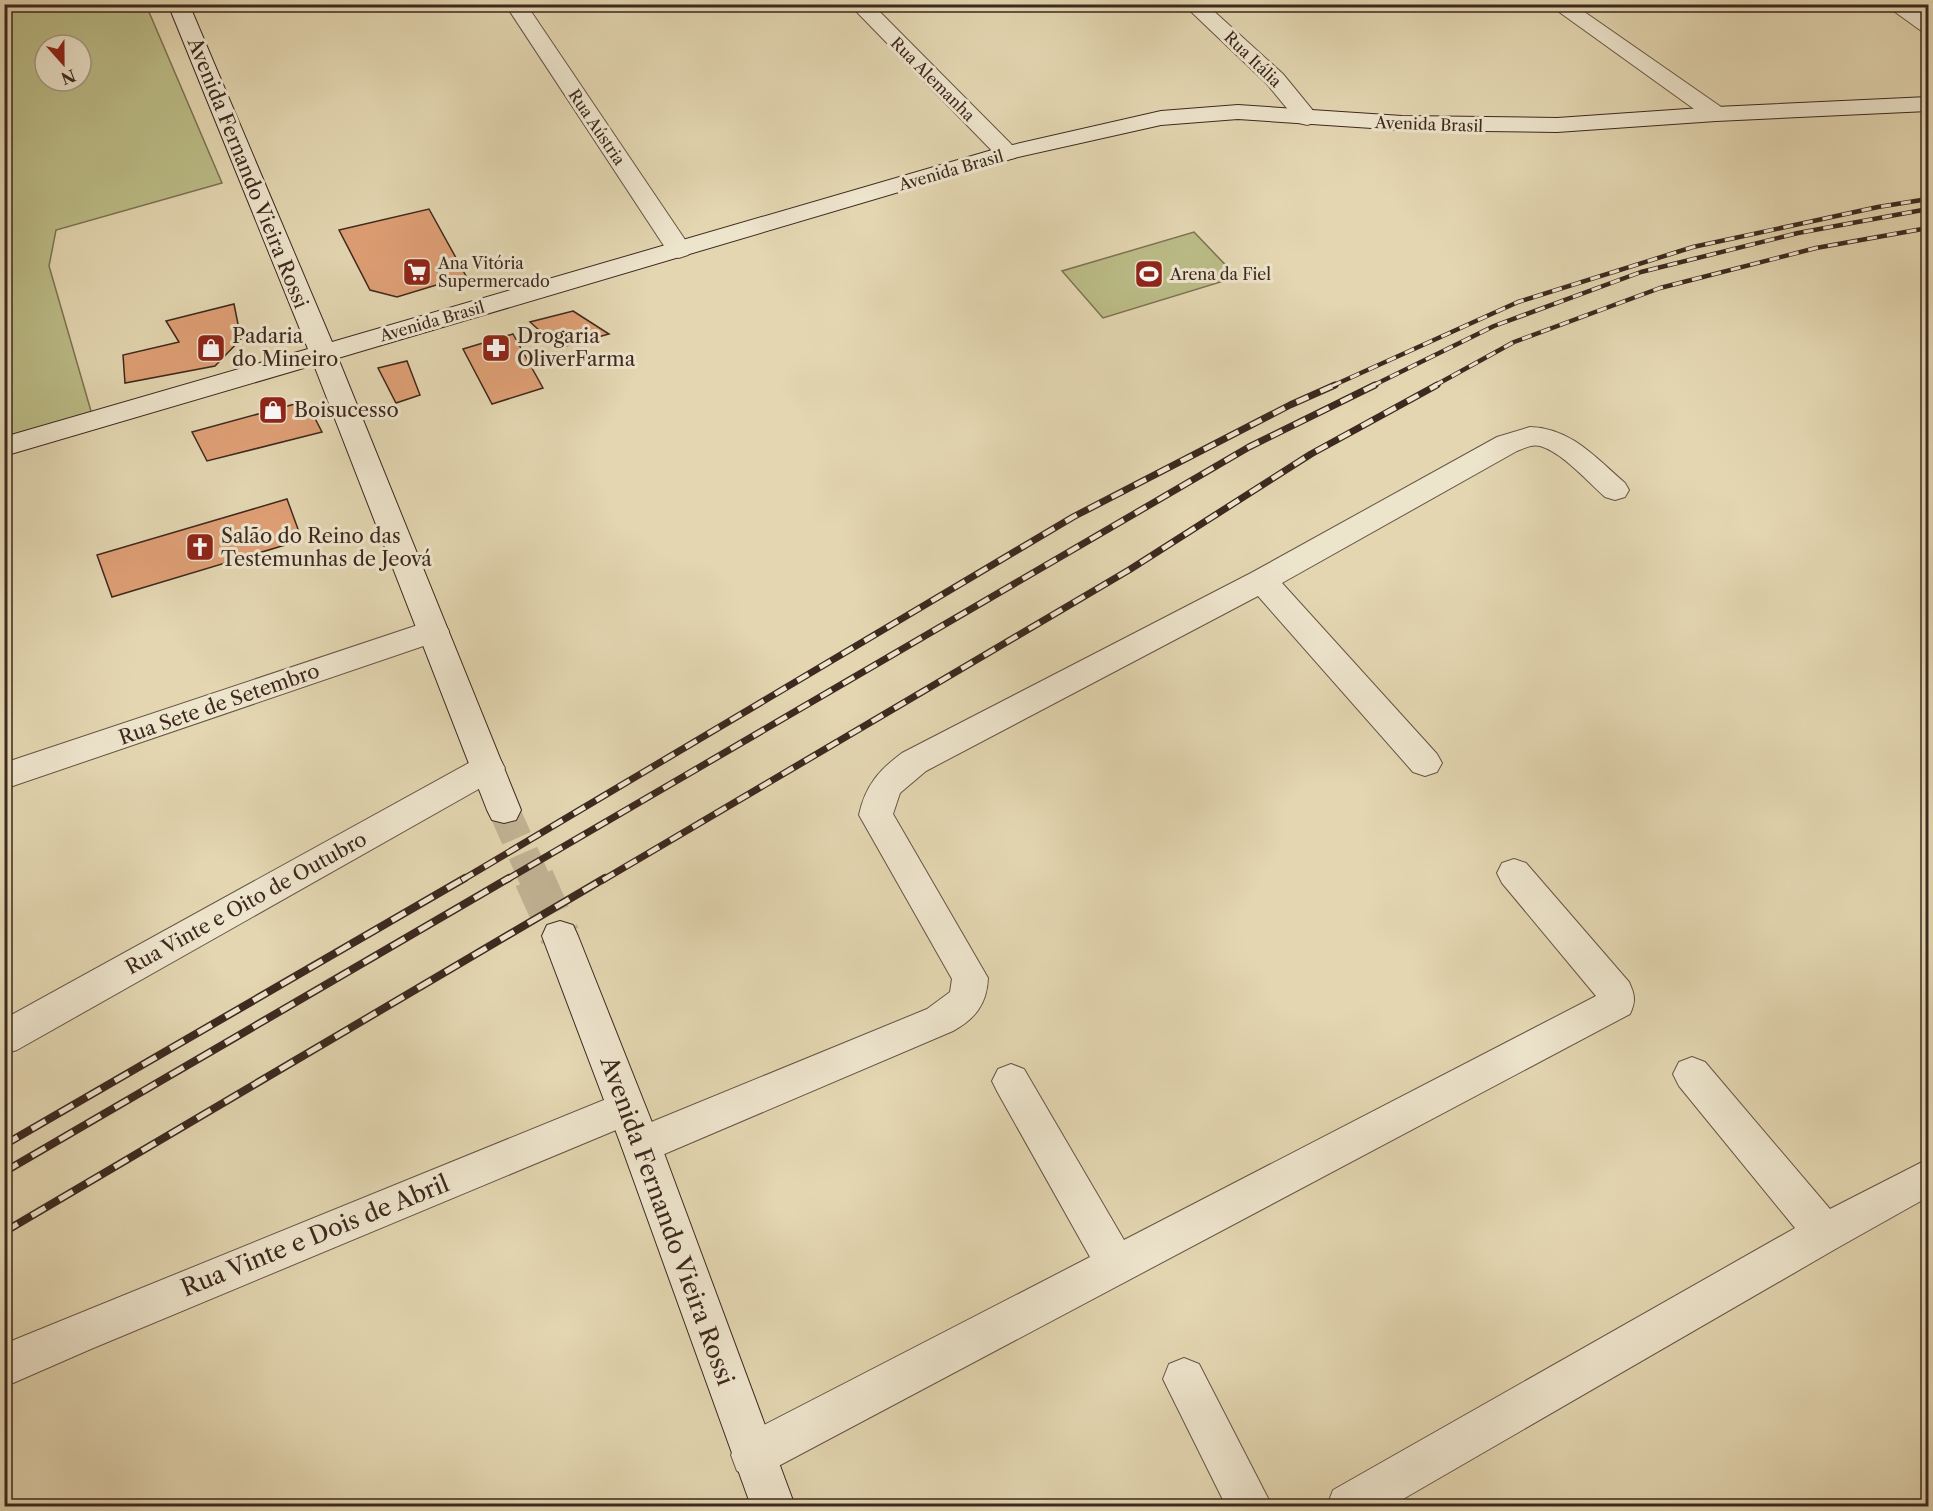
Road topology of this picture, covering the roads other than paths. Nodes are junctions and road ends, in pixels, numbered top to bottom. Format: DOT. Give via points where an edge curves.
graph roads {
  1 [pos="178,4"];
  2 [pos="515,4"];
  3 [pos="860,4"];
  4 [pos="1193,4"];
  5 [pos="1558,4"];
  6 [pos="1894,4"];
  7 [pos="1929,26"];
  8 [pos="1929,104"];
  9 [pos="1716,114"];
  10 [pos="1307,118"];
  11 [pos="1007,153"];
  12 [pos="679,250"];
  13 [pos="323,353"];
  14 [pos="4,447"];
  15 [pos="1615,490"];
  16 [pos="1262,581"];
  17 [pos="433,631"];
  18 [pos="1425,763"];
  19 [pos="488,768"];
  20 [pos="4,776"];
  21 [pos="504,810"];
  22 [pos="1514,873"];
  23 [pos="560,936"];
  24 [pos="4,1038"];
  25 [pos="1692,1074"];
  26 [pos="1011,1081"];
  27 [pos="626,1108"];
  28 [pos="641,1145"];
  29 [pos="1929,1177"];
  30 [pos="1825,1233"];
  31 [pos="1116,1264"];
  32 [pos="4,1366"];
  33 [pos="1184,1379"];
  34 [pos="753,1455"];
  35 [pos="773,1506"];
  36 [pos="1250,1506"];
  37 [pos="1349,1506"];
  1 -- 13 [label="street, Avenida Fernando Vieira Rossi"];
  2 -- 12 [label="street, Rua Aústria"];
  3 -- 11 [label="street, Rua Alemanha"];
  4 -- 10 [label="street, Rua Itália" via="1275,78"];
  5 -- 9 [label="street"];
  6 -- 7 [label="street"];
  8 -- 9 [label="street, Avenida Brasil"];
  9 -- 10 [label="street, Avenida Brasil" via="1498,126"];
  10 -- 11 [label="street, Avenida Brasil" via="1239,112 1161,118"];
  11 -- 12 [label="street, Avenida Brasil"];
  12 -- 13 [label="street, Avenida Brasil"];
  13 -- 14 [label="street, Avenida Brasil"];
  13 -- 17 [label="street, Avenida Fernando Vieira Rossi"];
  15 -- 16 [label="street" via="1561,443 1530,436 1507,444"];
  16 -- 18 [label="street"];
  16 -- 28 [label="street" via="914,762 879,795 876,815 970,978 970,994 960,1008 940,1020"];
  17 -- 19 [label="street, Avenida Fernando Vieira Rossi"];
  17 -- 20 [label="street, Rua Sete de Setembro"];
  19 -- 21 [label="street, Avenida Fernando Vieira Rossi"];
  19 -- 24 [label="street, Rua Vinte e Oito de Outubro"];
  22 -- 31 [label="street" via="1616,993 1617,1003"];
  23 -- 27 [label="street, Avenida Fernando Vieira Rossi"];
  25 -- 30 [label="street"];
  26 -- 31 [label="street"];
  27 -- 28 [label="street, Avenida Fernando Vieira Rossi"];
  27 -- 32 [label="street, Rua Vinte e Dois de Abril"];
  28 -- 34 [label="street, Avenida Fernando Vieira Rossi"];
  29 -- 30 [label="street"];
  30 -- 37 [label="street"];
  31 -- 34 [label="street"];
  33 -- 36 [label="street"];
  34 -- 35 [label="street, Avenida Fernando Vieira Rossi"];
}
